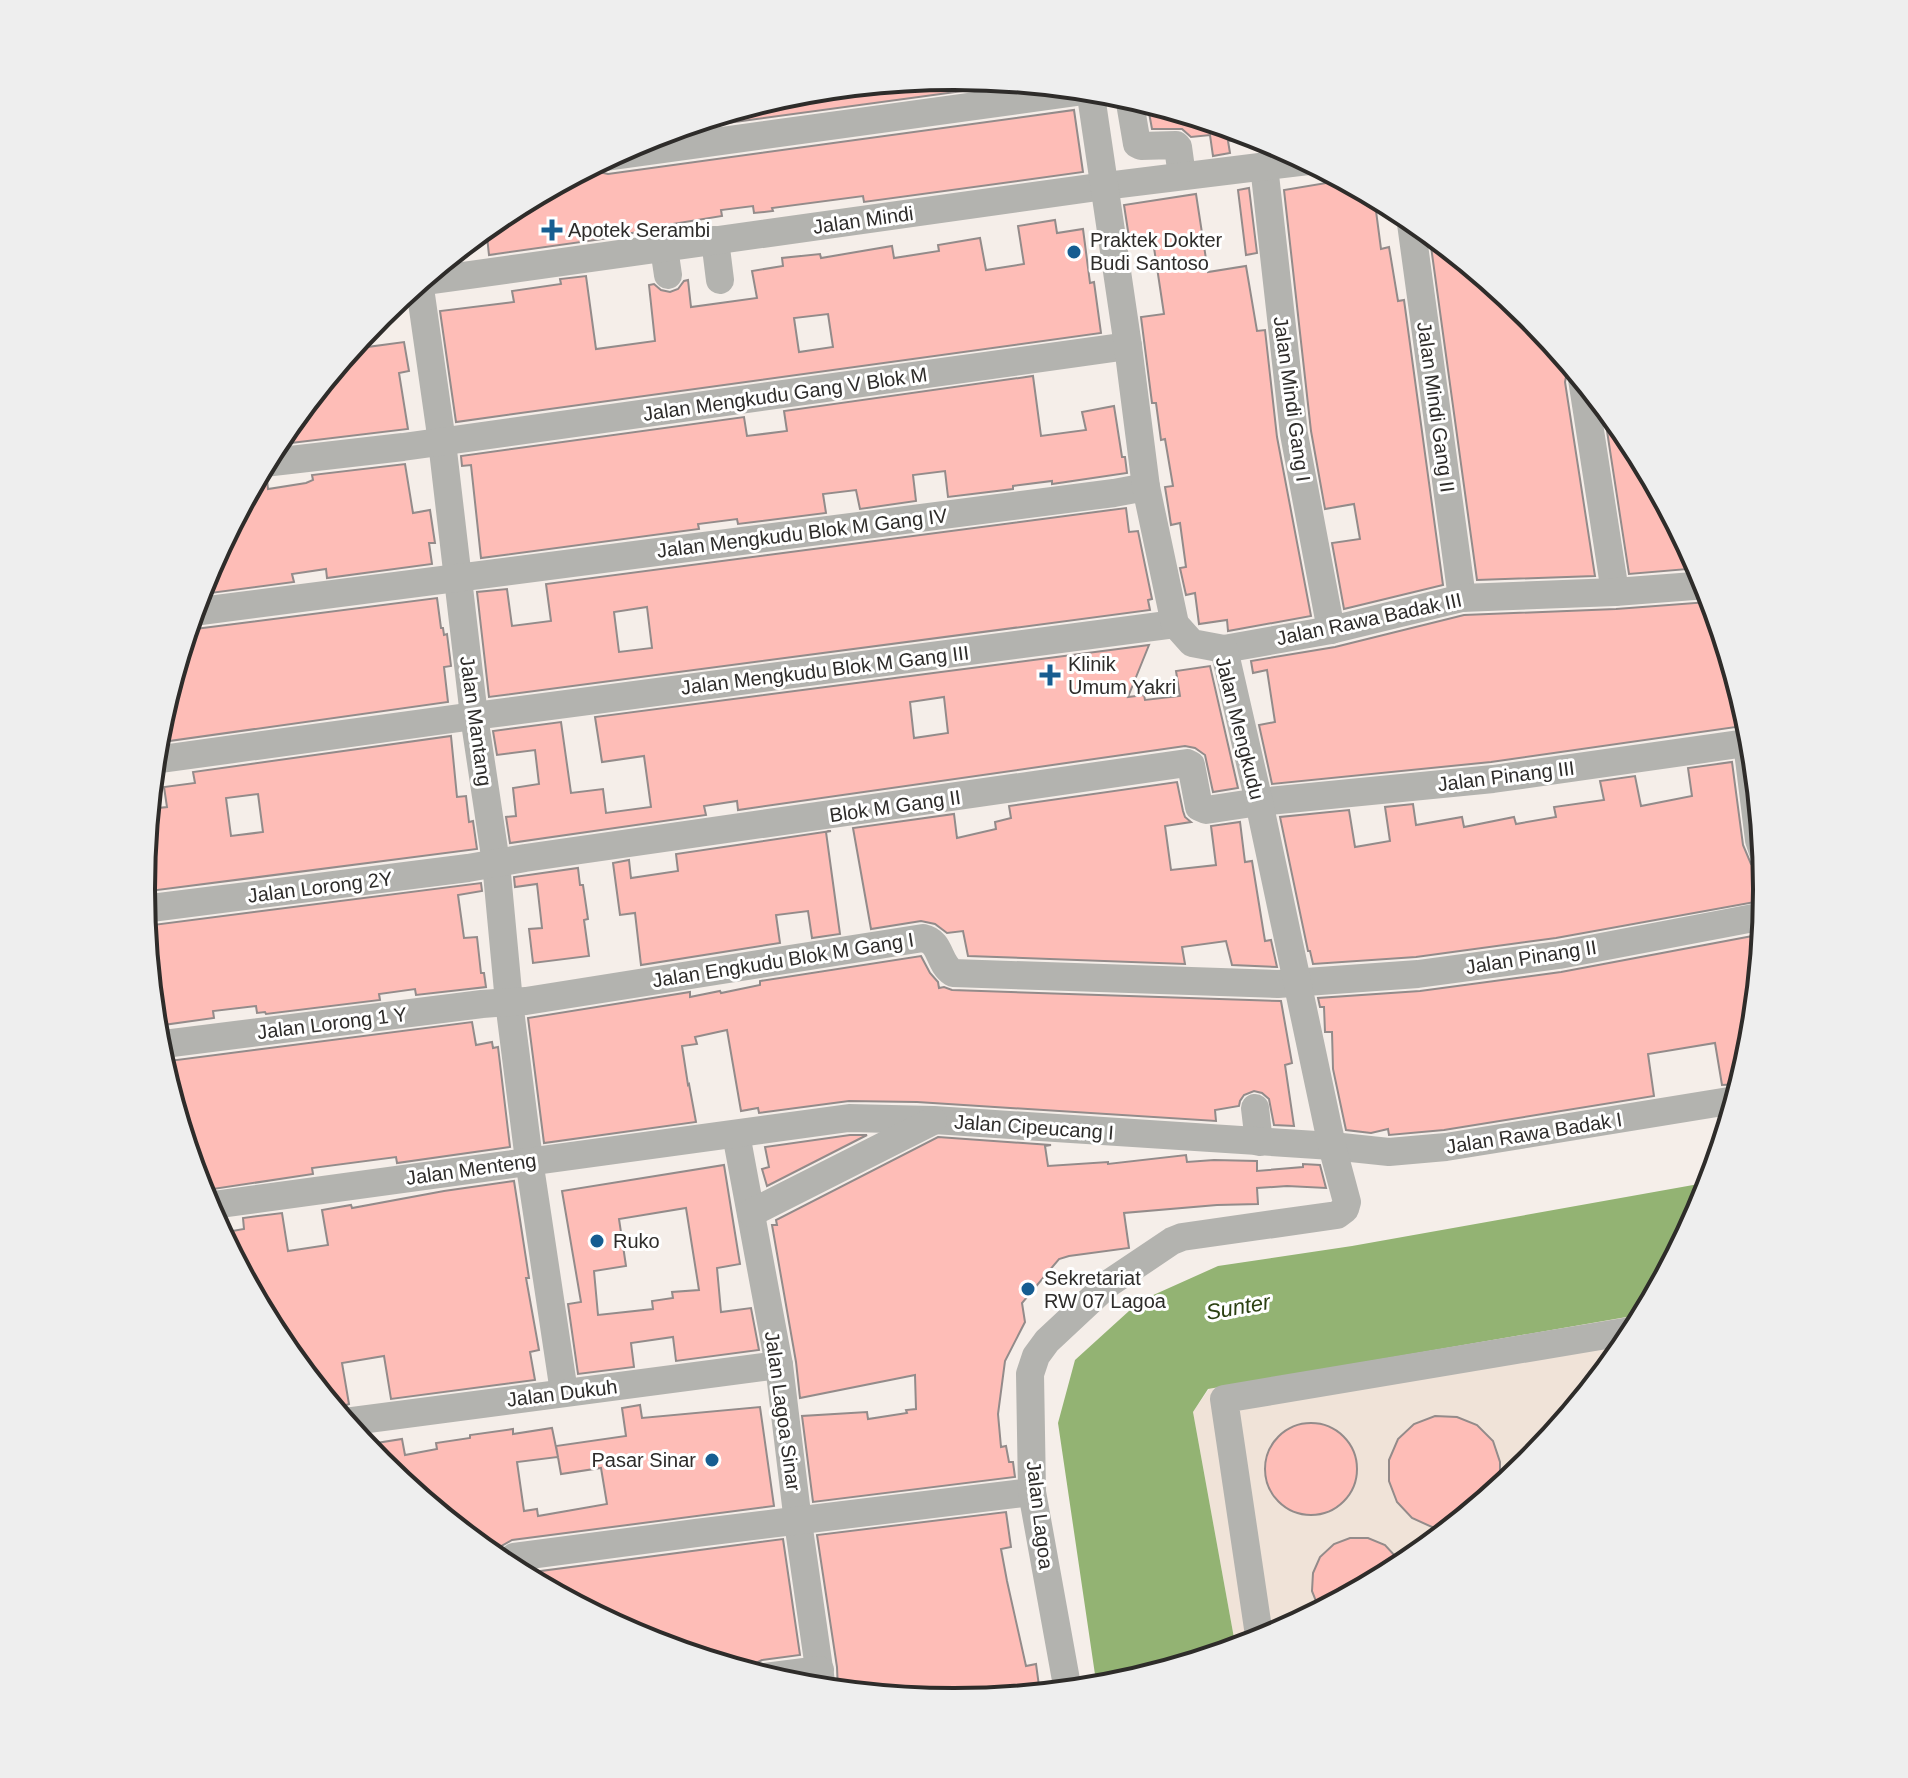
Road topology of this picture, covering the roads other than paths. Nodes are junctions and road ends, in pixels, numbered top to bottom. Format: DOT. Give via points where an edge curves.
graph roads {
  1 [pos="1048,96"];
  2 [pos="1091,102"];
  3 [pos="1131,110"];
  4 [pos="647,151"];
  5 [pos="1288,163"];
  6 [pos="1264,166"];
  7 [pos="1182,176"];
  8 [pos="1105,186"];
  9 [pos="1413,235"];
  10 [pos="715,240"];
  11 [pos="438,279"];
  12 [pos="720,280"];
  13 [pos="421,294"];
  14 [pos="1128,346"];
  15 [pos="1585,399"];
  16 [pos="442,442"];
  17 [pos="280,461"];
  18 [pos="1146,487"];
  19 [pos="458,577"];
  20 [pos="1693,586"];
  21 [pos="1615,592"];
  22 [pos="1462,598"];
  23 [pos="205,610"];
  24 [pos="1175,624"];
  25 [pos="1331,630"];
  26 [pos="1224,649"];
  27 [pos="474,716"];
  28 [pos="1740,743"];
  29 [pos="166,758"];
  30 [pos="1259,802"];
  31 [pos="496,863"];
  32 [pos="156,907"];
  33 [pos="1752,918"];
  34 [pos="1287,983"];
  35 [pos="509,1002"];
  36 [pos="170,1043"];
  37 [pos="1724,1102"];
  38 [pos="1255,1108"];
  39 [pos="934,1120"];
  40 [pos="736,1134"];
  41 [pos="1259,1142"];
  42 [pos="1332,1146"];
  43 [pos="529,1160"];
  44 [pos="220,1204"];
  45 [pos="751,1213"];
  46 [pos="1618,1333"];
  47 [pos="1047,1341"];
  48 [pos="779,1365"];
  49 [pos="564,1392"];
  50 [pos="357,1420"];
  51 [pos="1032,1492"];
  52 [pos="798,1522"];
  53 [pos="516,1557"];
  54 [pos="1258,1628"];
  55 [pos="820,1676"];
  56 [pos="1066,1680"];
  1 -- 4 [label="street"];
  2 -- 8 [label="street"];
  3 -- 7 [label="street" via="1137,144 1176,145"];
  5 -- 6 [label="street, Jalan Mindi"];
  6 -- 7 [label="street, Jalan Mindi"];
  6 -- 25 [label="street, Jalan Mindi Gang I" via="1294,434"];
  7 -- 8 [label="street, Jalan Mindi"];
  8 -- 10 [label="street, Jalan Mindi"];
  8 -- 14 [label="street"];
  9 -- 22 [label="street, Jalan Mindi Gang II"];
  10 -- 11 [label="street, Jalan Mindi" via="666,261"];
  10 -- 12 [label="street"];
  13 -- 16 [label="street, Jalan Mantang"];
  14 -- 16 [label="street, Jalan Mengkudu Gang V Blok M"];
  14 -- 18 [label="street"];
  15 -- 21 [label="street"];
  16 -- 17 [label="street, Jalan Mengkudu Gang V Blok M"];
  16 -- 19 [label="street, Jalan Mantang"];
  18 -- 19 [label="street, Jalan Mengkudu Blok M Gang IV"];
  18 -- 24 [label="street"];
  19 -- 23 [label="street, Jalan Mengkudu Blok M Gang IV"];
  19 -- 27 [label="street, Jalan Mantang"];
  20 -- 21 [label="street, Jalan Rawa Badak III"];
  21 -- 22 [label="street, Jalan Rawa Badak III"];
  22 -- 25 [label="street, Jalan Rawa Badak III"];
  24 -- 26 [label="street, Jalan Mengkudu" via="1192,643"];
  24 -- 27 [label="street, Jalan Mengkudu Blok M Gang III"];
  25 -- 26 [label="street, Jalan Rawa Badak III"];
  26 -- 30 [label="street, Jalan Mengkudu"];
  27 -- 29 [label="street, Jalan Mengkudu Blok M Gang III"];
  27 -- 31 [label="street, Jalan Mantang"];
  28 -- 30 [label="street, Jalan Pinang III" via="1493,779"];
  30 -- 31 [label="street, Blok M Gang II" via="1199,807 1187,763"];
  30 -- 34 [label="street, Jalan Mengkudu"];
  31 -- 32 [label="street, Jalan Lorong 2Y"];
  31 -- 35 [label="street, Jalan Mantang"];
  33 -- 34 [label="street, Jalan Pinang II" via="1544,957 1418,974"];
  34 -- 35 [label="street, Jalan Engkudu Blok M Gang I" via="953,973 936,945 923,938"];
  34 -- 42 [label="street, Jalan Mengkudu"];
  35 -- 36 [label="street, Jalan Lorong 1 Y"];
  35 -- 43 [label="street, Jalan Mantang"];
  37 -- 42 [label="street, Jalan Rawa Badak I" via="1446,1147 1389,1152"];
  38 -- 41 [label="street"];
  39 -- 40 [label="street, Jalan Cipeucang I" via="827,1119"];
  39 -- 41 [label="street, Jalan Cipeucang I"];
  39 -- 45 [label="street"];
  40 -- 43 [label="street, Jalan Menteng"];
  40 -- 45 [label="street, Jalan Lagoa Sinar"];
  41 -- 42 [label="street, Jalan Cipeucang I"];
  42 -- 47 [label="street, Jalan Mengkudu" via="1347,1202 1337,1215 1172,1241 1108,1284"];
  43 -- 44 [label="street, Jalan Menteng"];
  43 -- 49 [label="street, Jalan Mantang"];
  45 -- 48 [label="street, Jalan Lagoa Sinar"];
  46 -- 54 [label="street" via="1224,1399"];
  47 -- 51 [label="street, Jalan Lagoa" via="1030,1374"];
  48 -- 49 [label="street, Jalan Dukuh"];
  48 -- 52 [label="street, Jalan Lagoa Sinar"];
  49 -- 50 [label="street, Jalan Dukuh"];
  51 -- 52 [label="street"];
  51 -- 56 [label="street, Jalan Lagoa"];
  52 -- 53 [label="street"];
  52 -- 55 [label="street, Jalan Lagoa Sinar"];
}
